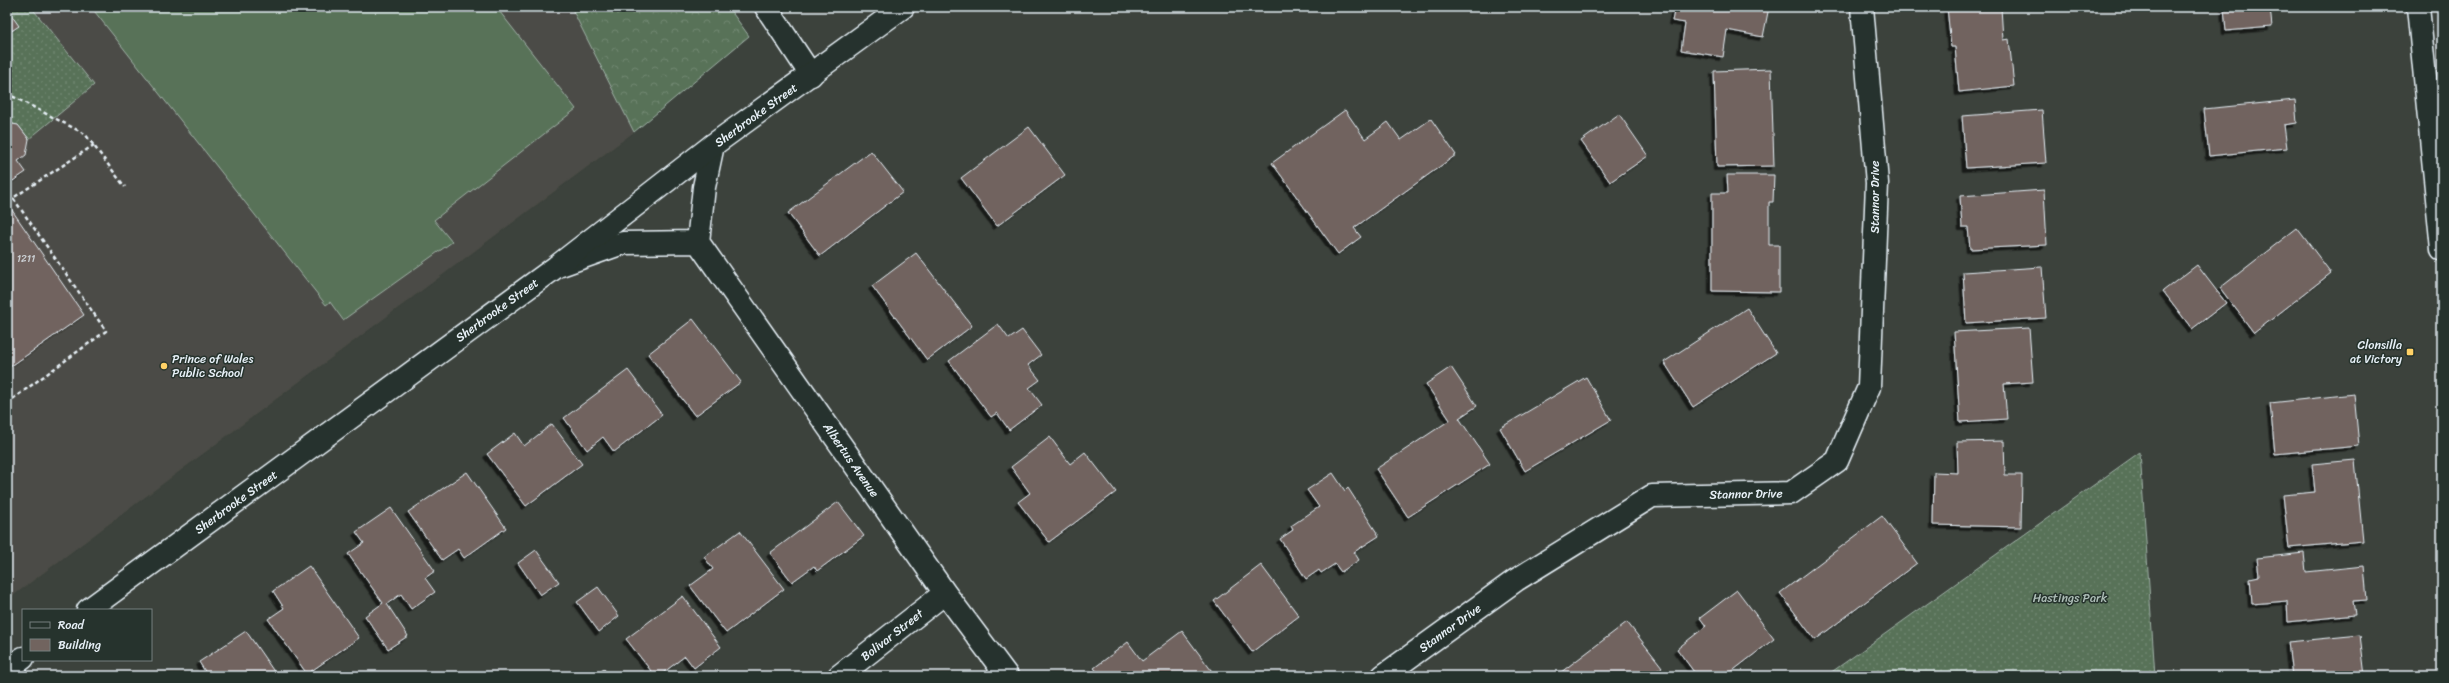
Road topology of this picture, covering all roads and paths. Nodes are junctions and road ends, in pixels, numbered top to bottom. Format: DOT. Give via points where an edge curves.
graph roads {
  1 [pos="766,7"];
  2 [pos="903,7"];
  3 [pos="1862,7"];
  4 [pos="2418,7"];
  5 [pos="811,75"];
  6 [pos="7,92"];
  7 [pos="94,145"];
  8 [pos="713,145"];
  9 [pos="125,187"];
  10 [pos="698,242"];
  11 [pos="2442,249"];
  12 [pos="556,267"];
  13 [pos="7,403"];
  14 [pos="945,594"];
  15 [pos="89,609"];
  16 [pos="22,659"];
  17 [pos="7,670"];
  18 [pos="839,676"];
  19 [pos="1007,676"];
  20 [pos="1383,676"];
  1 -- 5 [label="street"];
  2 -- 5 [label="street, Sherbrooke Street"];
  3 -- 20 [label="street, Stannor Drive" via="1878,183 1869,387 1837,461 1790,493 1652,496 1516,580"];
  4 -- 11 [label="street"];
  5 -- 8 [label="street, Sherbrooke Street"];
  6 -- 7 [label="path" via="85,134"];
  7 -- 9 [label="path"];
  7 -- 13 [label="path" via="13,198 106,331"];
  8 -- 10 [label="street" via="704,187"];
  8 -- 12 [label="street, Sherbrooke Street"];
  10 -- 12 [label="street" via="623,243"];
  10 -- 14 [label="street, Albertus Avenue"];
  12 -- 15 [label="street, Sherbrooke Street"];
  14 -- 18 [label="street, Bolivar Street"];
  14 -- 19 [label="street, Albertus Avenue"];
  16 -- 17 [label="street"];
}
